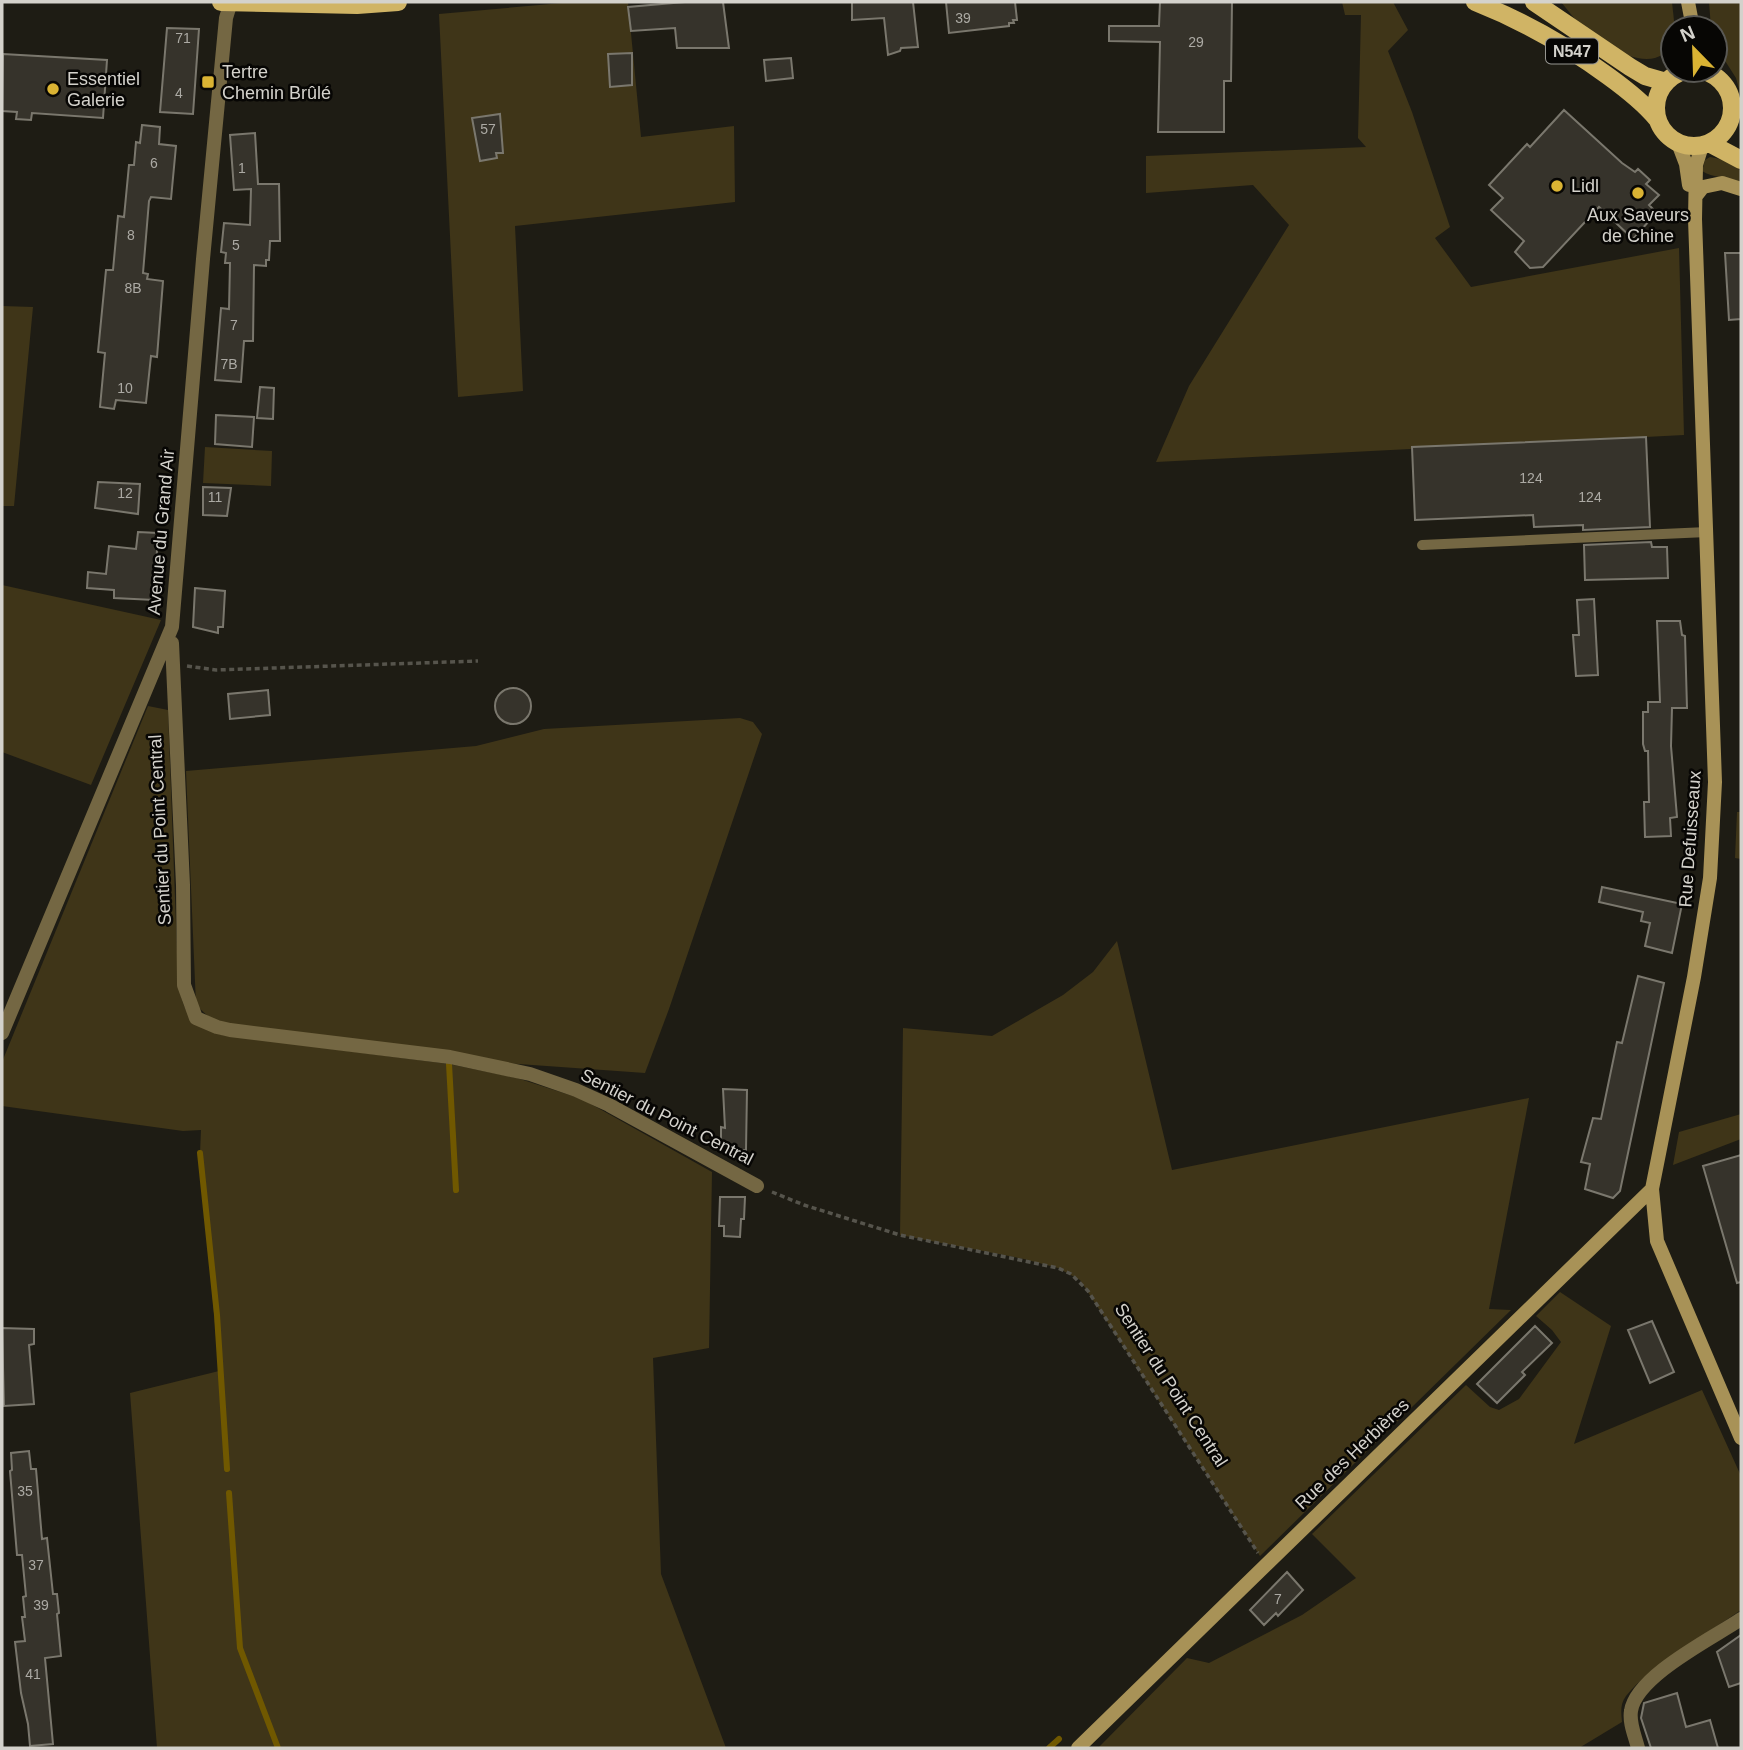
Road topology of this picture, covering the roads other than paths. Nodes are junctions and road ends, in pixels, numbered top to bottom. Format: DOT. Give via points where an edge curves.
graph roads {
  1 [pos="221,2"];
  2 [pos="231,2"];
  3 [pos="398,2"];
  4 [pos="1475,2"];
  5 [pos="1534,2"];
  6 [pos="1659,76"];
  7 [pos="1667,84"];
  8 [pos="1721,84"];
  9 [pos="1657,119"];
  10 [pos="1730,119"];
  11 [pos="1741,137"];
  12 [pos="1678,143"];
  13 [pos="1706,144"];
  14 [pos="1741,160"];
  15 [pos="1741,189"];
  16 [pos="1696,196"];
  17 [pos="1695,219"];
  18 [pos="1707,532"];
  19 [pos="1422,545"];
  20 [pos="172,627"];
  21 [pos="2,1033"];
  22 [pos="757,1186"];
  23 [pos="1652,1189"];
  24 [pos="1741,1438"];
  25 [pos="1741,1619"];
  26 [pos="1078,1748"];
  27 [pos="1638,1748"];
  1 -- 2 [label="main road"];
  2 -- 3 [label="main road"];
  2 -- 20 [label="street, Avenue du Grand Air" via="204,246"];
  4 -- 9 [label="main road, N547" via="1559,42 1627,90"];
  5 -- 6 [label="main road, N547" via="1645,76"];
  7 -- 9 [label="main road" via="1657,99"];
  8 -- 10 [label="main road" via="1730,97"];
  9 -- 12 [label="main road"];
  10 -- 11 [label="main road"];
  10 -- 13 [label="main road" via="1719,137"];
  12 -- 13 [label="main road"];
  12 -- 17 [label="street, Rue Defuisseaux"];
  13 -- 14 [label="main road"];
  13 -- 16 [label="street, Rue Defuisseaux" via="1696,165"];
  15 -- 16 [label="street" via="1722,183 1703,187"];
  16 -- 17 [label="street, Rue Defuisseaux"];
  17 -- 18 [label="street, Rue Defuisseaux"];
  18 -- 19 [label="lane"];
  18 -- 23 [label="street, Rue Defuisseaux" via="1715,782 1710,878"];
  20 -- 21 [label="street, Avenue du Grand Air"];
  20 -- 22 [label="street, Sentier du Point Central" via="184,985 197,1018 230,1030 450,1057 530,1074 609,1105"];
  23 -- 24 [label="street, Rue Defuisseaux" via="1657,1241"];
  23 -- 26 [label="street, Rue des Herbières"];
  25 -- 27 [label="street" via="1662,1671 1635,1698 1631,1721"];
}
